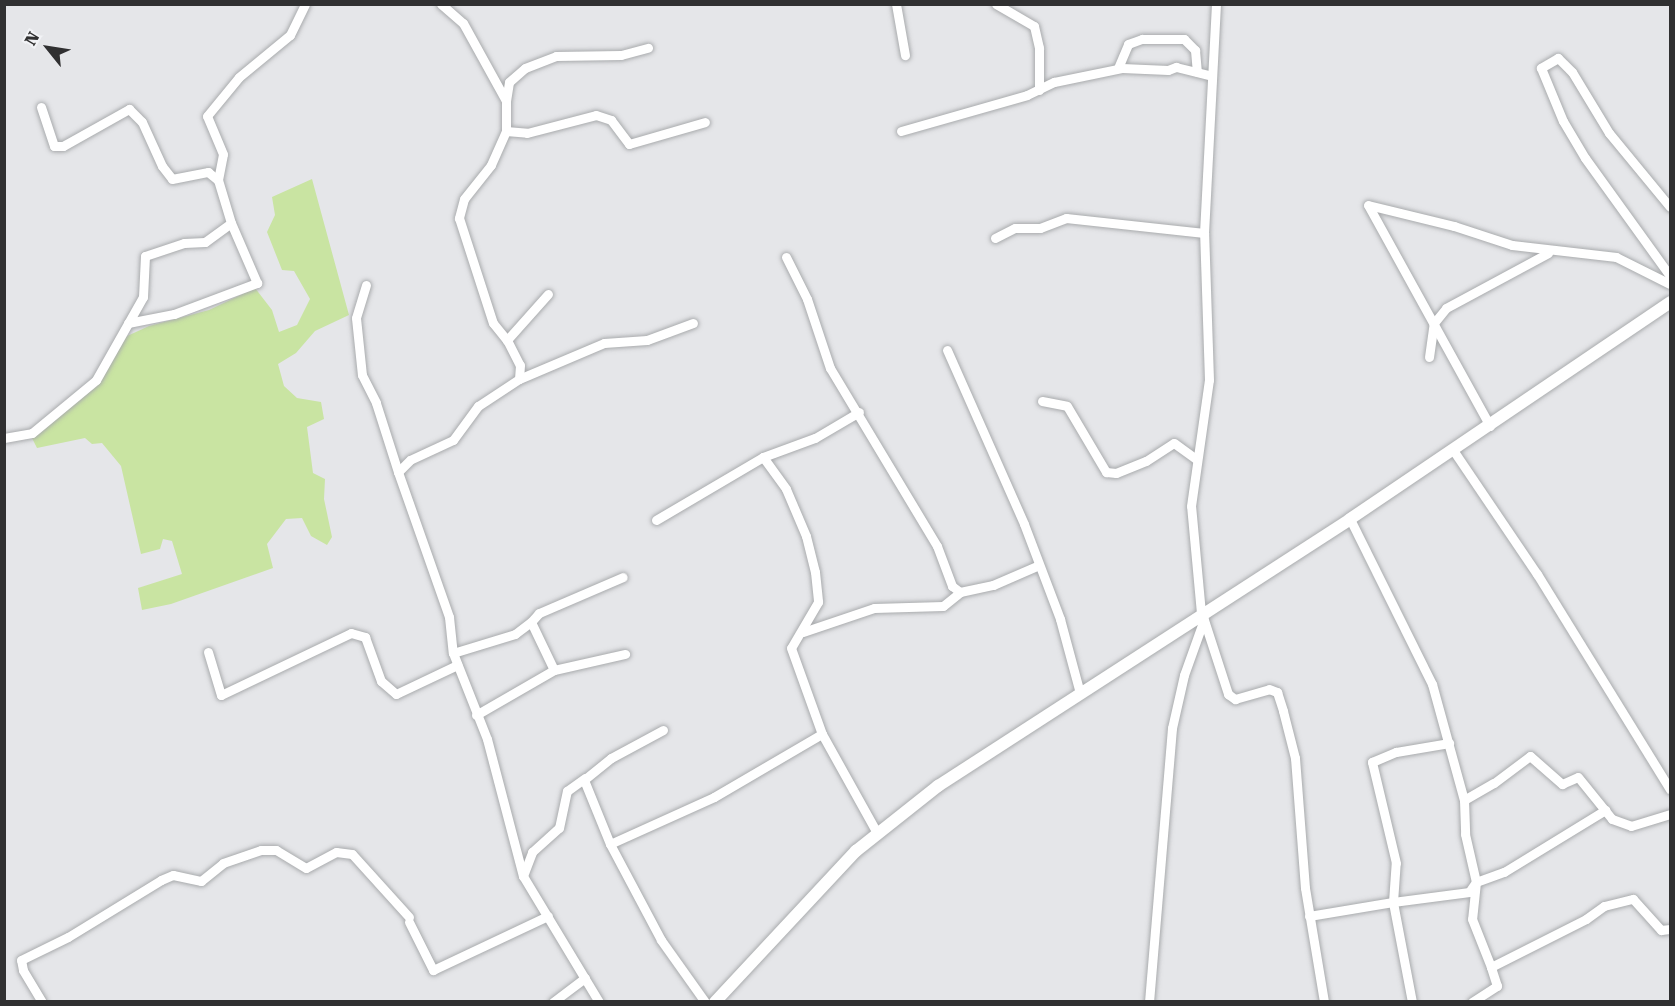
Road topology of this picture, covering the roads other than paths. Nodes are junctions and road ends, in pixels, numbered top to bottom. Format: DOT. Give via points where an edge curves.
graph roads {
  1 [pos="305,4"];
  2 [pos="441,4"];
  3 [pos="896,4"];
  4 [pos="996,4"];
  5 [pos="1216,4"];
  6 [pos="648,48"];
  7 [pos="905,55"];
  8 [pos="1118,68"];
  9 [pos="1197,72"];
  10 [pos="1211,76"];
  11 [pos="1039,90"];
  12 [pos="506,101"];
  13 [pos="41,107"];
  14 [pos="705,122"];
  15 [pos="506,131"];
  16 [pos="901,131"];
  17 [pos="218,180"];
  18 [pos="1671,207"];
  19 [pos="231,223"];
  20 [pos="1204,233"];
  21 [pos="995,238"];
  22 [pos="1553,251"];
  23 [pos="786,257"];
  24 [pos="1671,276"];
  25 [pos="1671,284"];
  26 [pos="366,285"];
  27 [pos="548,294"];
  28 [pos="1671,302"];
  29 [pos="128,323"];
  30 [pos="693,323"];
  31 [pos="1434,323"];
  32 [pos="507,340"];
  33 [pos="947,350"];
  34 [pos="1429,357"];
  35 [pos="519,379"];
  36 [pos="1042,401"];
  37 [pos="859,412"];
  38 [pos="1490,426"];
  39 [pos="4,438"];
  40 [pos="1453,450"];
  41 [pos="763,457"];
  42 [pos="1196,459"];
  43 [pos="398,472"];
  44 [pos="1350,519"];
  45 [pos="656,520"];
  46 [pos="1040,566"];
  47 [pos="623,577"];
  48 [pos="960,592"];
  49 [pos="1204,614"];
  50 [pos="531,622"];
  51 [pos="803,632"];
  52 [pos="208,652"];
  53 [pos="453,653"];
  54 [pos="625,654"];
  55 [pos="457,665"];
  56 [pos="554,670"];
  57 [pos="1080,693"];
  58 [pos="476,715"];
  59 [pos="663,730"];
  60 [pos="822,734"];
  61 [pos="1449,743"];
  62 [pos="585,778"];
  63 [pos="1671,789"];
  64 [pos="1464,800"];
  65 [pos="1605,810"];
  66 [pos="1671,814"];
  67 [pos="877,833"];
  68 [pos="610,844"];
  69 [pos="523,876"];
  70 [pos="1476,882"];
  71 [pos="1394,902"];
  72 [pos="548,916"];
  73 [pos="1309,916"];
  74 [pos="1671,929"];
  75 [pos="1491,967"];
  76 [pos="585,978"];
  77 [pos="722,1000"];
  78 [pos="42,1002"];
  79 [pos="553,1002"];
  80 [pos="599,1002"];
  81 [pos="705,1002"];
  82 [pos="1149,1002"];
  83 [pos="1324,1002"];
  84 [pos="1412,1002"];
  85 [pos="1472,1002"];
  1 -- 17 [label="street" via="290,35 239,78 207,116 223,154"];
  2 -- 12 [label="street" via="463,24"];
  3 -- 7 [label="street"];
  4 -- 11 [label="street" via="1034,26 1039,48"];
  5 -- 10 [label="street"];
  6 -- 12 [label="street" via="621,55 556,56 525,68 509,82"];
  8 -- 9 [label="street" via="1176,67"];
  8 -- 9 [label="street" via="1128,44 1142,39 1184,39 1195,50"];
  8 -- 11 [label="street" via="1054,82"];
  9 -- 10 [label="street"];
  10 -- 20 [label="street"];
  11 -- 16 [label="street"];
  12 -- 15 [label="street"];
  13 -- 17 [label="street" via="54,146 63,146 129,110 142,122 172,179 208,172"];
  14 -- 15 [label="street" via="629,144 610,120 596,115 528,132"];
  15 -- 32 [label="street" via="491,165 464,199 459,218 493,323"];
  17 -- 19 [label="street"];
  18 -- 24 [label="street" via="1609,134 1572,72 1558,58 1541,68 1568,130"];
  19 -- 29 [label="street" via="205,242 184,243 144,256 143,297"];
  19 -- 29 [label="street" via="257,283 174,314"];
  20 -- 21 [label="street" via="1066,218 1040,228 1016,228"];
  20 -- 42 [label="street" via="1209,380"];
  22 -- 25 [label="street" via="1576,250 1616,257"];
  22 -- 31 [label="street" via="1538,255 1466,294"];
  22 -- 31 [label="street" via="1512,245 1368,205"];
  23 -- 37 [label="street" via="807,299 830,368"];
  26 -- 43 [label="street" via="356,318 362,375 376,403"];
  27 -- 32 [label="street"];
  28 -- 38 [label="main road"];
  29 -- 39 [label="street" via="96,380 32,433"];
  30 -- 35 [label="street" via="647,340 604,343"];
  31 -- 34 [label="street"];
  31 -- 38 [label="street"];
  32 -- 35 [label="street" via="520,365"];
  33 -- 46 [label="street"];
  35 -- 43 [label="street" via="478,406 453,440 410,460"];
  36 -- 42 [label="street" via="1067,406 1106,472 1116,473 1146,460 1174,442"];
  37 -- 41 [label="street" via="815,438"];
  37 -- 48 [label="street" via="905,498 937,546 952,586"];
  38 -- 40 [label="main road"];
  40 -- 44 [label="main road"];
  40 -- 63 [label="street" via="1537,574"];
  41 -- 45 [label="street" via="729,480 698,491 684,506"];
  41 -- 51 [label="street" via="786,489 806,536 815,572 818,602"];
  42 -- 49 [label="street" via="1191,507"];
  43 -- 53 [label="street" via="449,617"];
  44 -- 49 [label="main road"];
  44 -- 61 [label="street" via="1432,684"];
  46 -- 48 [label="street" via="993,585"];
  46 -- 57 [label="street"];
  47 -- 50 [label="street" via="539,613"];
  48 -- 51 [label="street" via="943,606 874,609"];
  49 -- 57 [label="main road"];
  49 -- 73 [label="street" via="1228,694 1235,699 1269,688 1277,692 1295,758"];
  49 -- 82 [label="street" via="1172,728"];
  50 -- 53 [label="street" via="515,634"];
  50 -- 56 [label="street"];
  51 -- 60 [label="street" via="791,648"];
  52 -- 55 [label="street" via="221,695 351,633 365,637 381,681 396,694"];
  53 -- 55 [label="street"];
  54 -- 56 [label="street"];
  55 -- 58 [label="street"];
  56 -- 58 [label="street"];
  57 -- 67 [label="main road" via="938,786"];
  58 -- 69 [label="street" via="487,739"];
  59 -- 62 [label="street"];
  60 -- 67 [label="street"];
  60 -- 68 [label="street" via="714,797"];
  61 -- 64 [label="street"];
  61 -- 71 [label="street" via="1396,752 1372,762 1396,863"];
  62 -- 68 [label="street"];
  62 -- 69 [label="street" via="567,791 559,828 532,852"];
  64 -- 65 [label="street" via="1530,756 1562,784 1578,777"];
  64 -- 70 [label="street" via="1465,834"];
  65 -- 66 [label="street" via="1612,819 1631,826"];
  65 -- 70 [label="street" via="1503,872"];
  67 -- 77 [label="main road"];
  68 -- 81 [label="street" via="661,940"];
  69 -- 72 [label="street"];
  70 -- 71 [label="street" via="1469,892"];
  70 -- 75 [label="street" via="1472,919"];
  71 -- 73 [label="street"];
  71 -- 84 [label="street"];
  72 -- 76 [label="street"];
  72 -- 78 [label="street" via="433,970 409,919 352,854 336,852 306,868 276,850 261,850 223,863 201,881 173,876 161,880 68,937 21,960"];
  73 -- 83 [label="street"];
  74 -- 75 [label="street" via="1661,930 1633,898 1604,906"];
  75 -- 85 [label="street" via="1497,986"];
  76 -- 79 [label="street"];
  76 -- 80 [label="street"];
}
